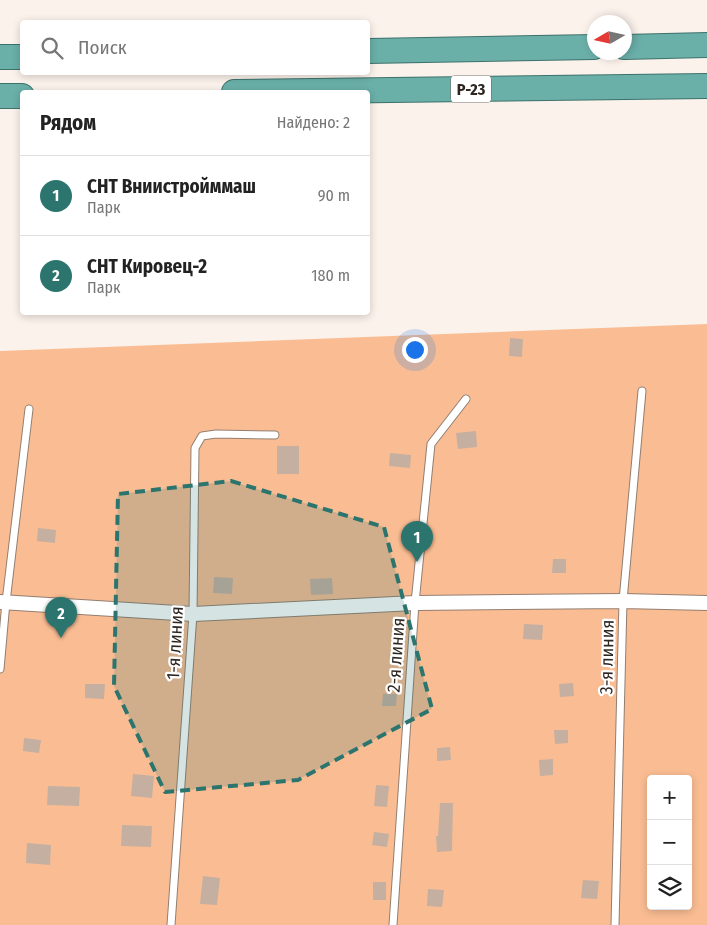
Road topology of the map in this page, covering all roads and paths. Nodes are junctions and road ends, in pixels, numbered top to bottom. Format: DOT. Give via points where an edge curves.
graph roads {
  1 [pos="707,45"];
  2 [pos="632,46"];
  3 [pos="587,47"];
  4 [pos="370,51"];
  5 [pos="0,57"];
  6 [pos="20,57"];
  7 [pos="707,86"];
  8 [pos="370,90"];
  9 [pos="0,96"];
  10 [pos="20,96"];
  11 [pos="642,391"];
  12 [pos="466,398"];
  13 [pos="28,409"];
  14 [pos="275,435"];
  15 [pos="623,601"];
  16 [pos="3,602"];
  17 [pos="415,603"];
  18 [pos="707,603"];
  19 [pos="192,614"];
  20 [pos="0,670"];
  21 [pos="171,925"];
  22 [pos="393,925"];
  23 [pos="615,925"];
  1 -- 2 [label="highway"];
  3 -- 4 [label="highway, Р-23"];
  5 -- 6 [label="highway"];
  7 -- 8 [label="highway, Р-23"];
  9 -- 10 [label="highway"];
  11 -- 15 [label="lane, 3-я линия"];
  12 -- 17 [label="lane, 2-я линия" via="430,444"];
  13 -- 16 [label="lane"];
  14 -- 19 [label="lane, 1-я линия" via="202,436 195,448"];
  15 -- 17 [label="street"];
  15 -- 18 [label="street"];
  15 -- 23 [label="lane, 3-я линия"];
  16 -- 19 [label="street"];
  16 -- 20 [label="lane"];
  17 -- 19 [label="street"];
  17 -- 22 [label="lane, 2-я линия"];
  19 -- 21 [label="lane, 1-я линия"];
}
